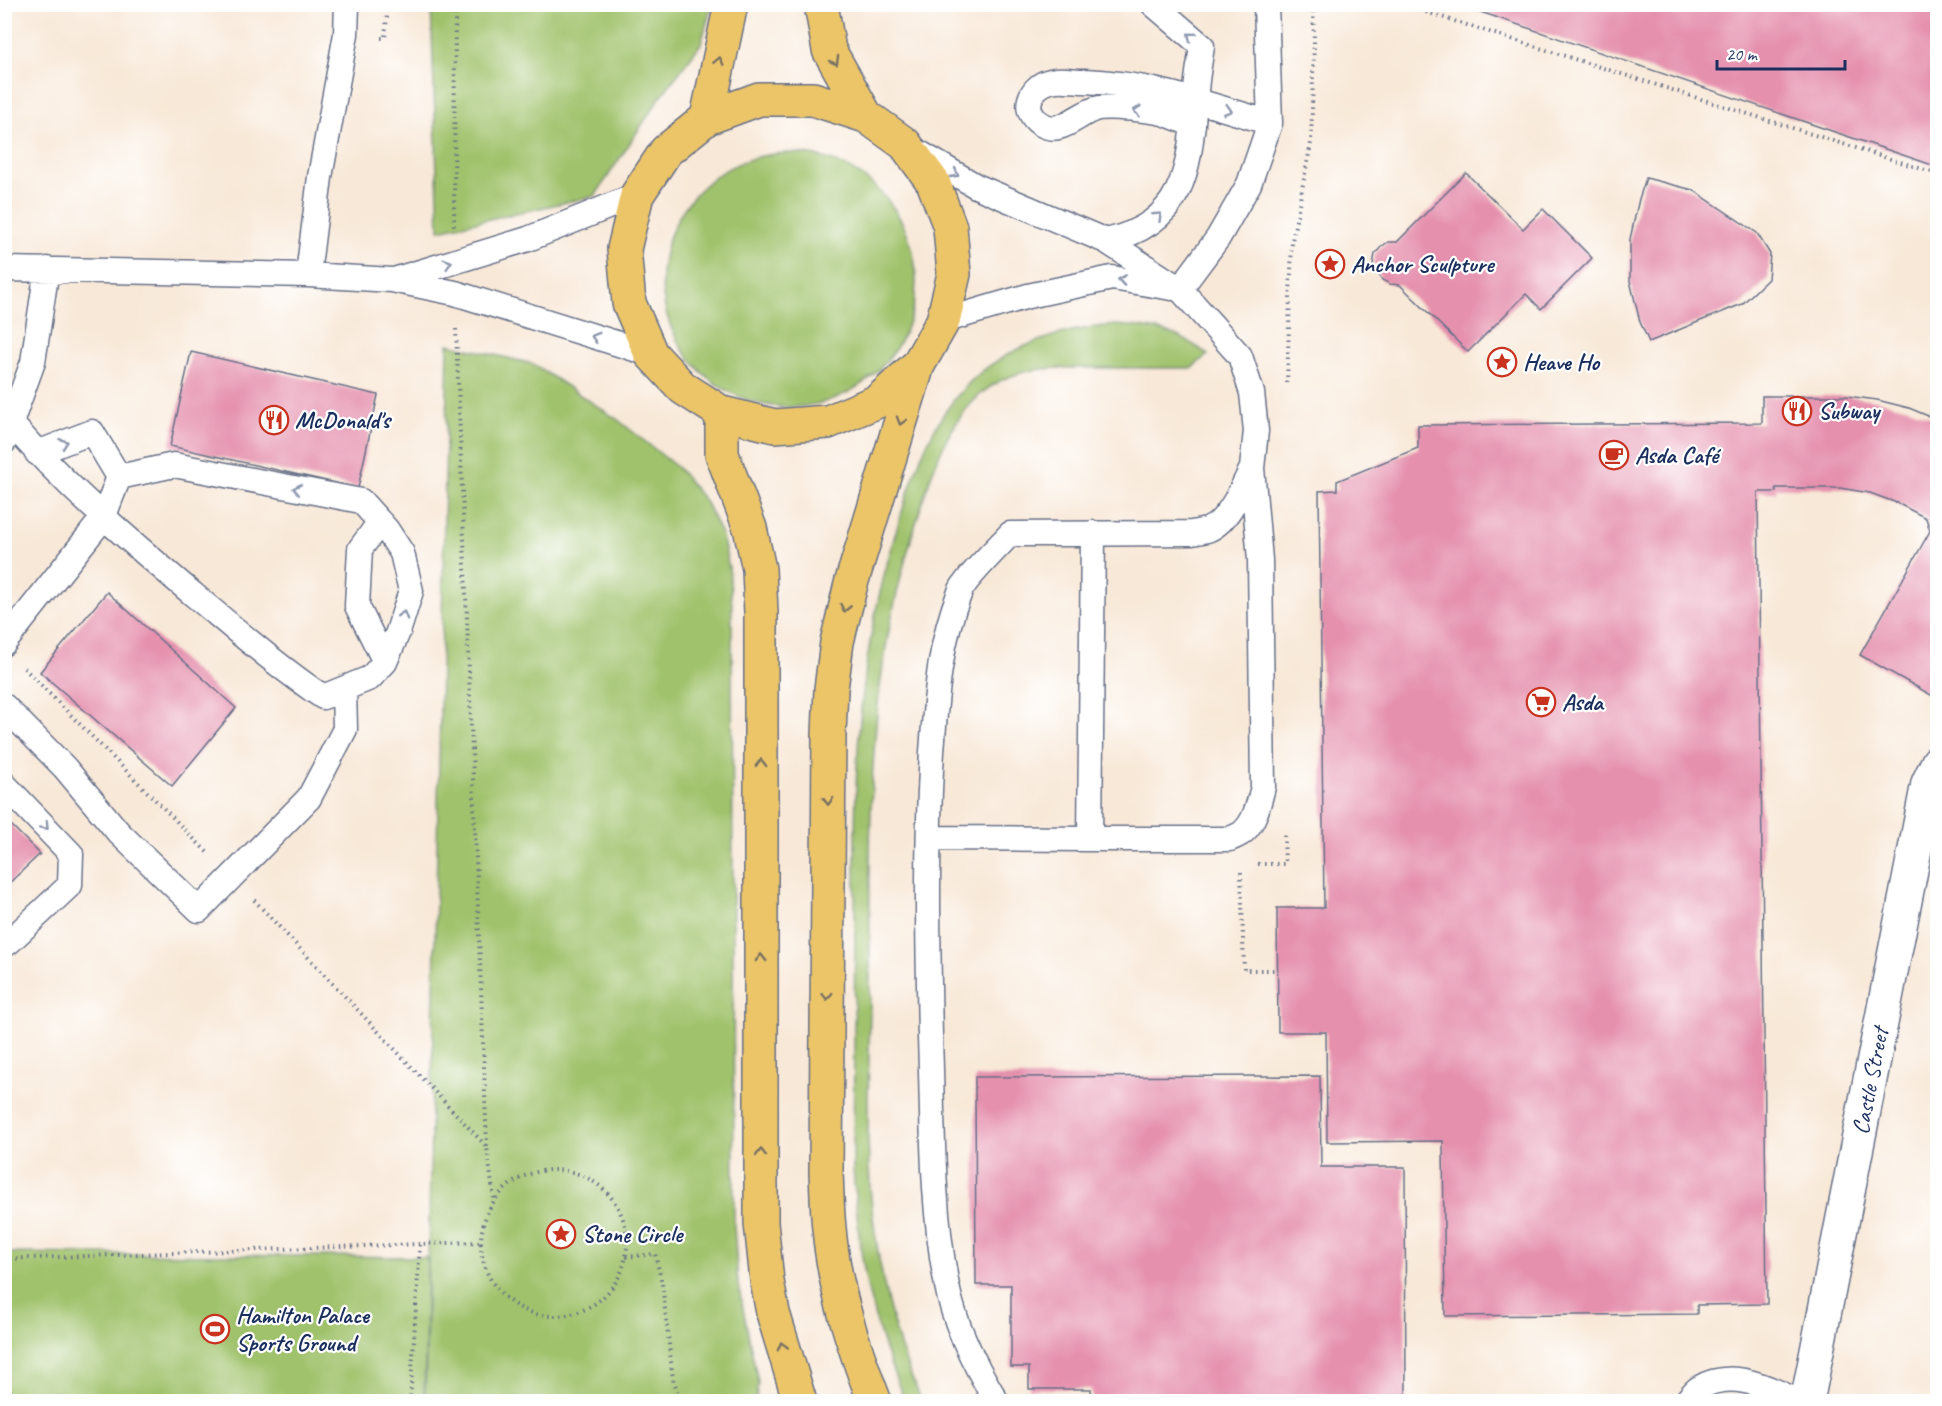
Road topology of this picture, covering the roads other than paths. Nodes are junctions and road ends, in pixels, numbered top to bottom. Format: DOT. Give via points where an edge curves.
graph roads {
  1 [pos="347,4"];
  2 [pos="731,4"];
  3 [pos="821,4"];
  4 [pos="1153,4"];
  5 [pos="1266,4"];
  6 [pos="1196,100"];
  7 [pos="866,116"];
  8 [pos="707,118"];
  9 [pos="1270,123"];
  10 [pos="1193,125"];
  11 [pos="904,144"];
  12 [pos="637,195"];
  13 [pos="1106,241"];
  14 [pos="4,269"];
  15 [pos="47,269"];
  16 [pos="308,275"];
  17 [pos="392,280"];
  18 [pos="1180,289"];
  19 [pos="943,321"];
  20 [pos="651,354"];
  21 [pos="918,365"];
  22 [pos="722,413"];
  23 [pos="8,433"];
  24 [pos="37,453"];
  25 [pos="1252,468"];
  26 [pos="119,477"];
  27 [pos="103,518"];
  28 [pos="380,522"];
  29 [pos="1093,533"];
  30 [pos="4,643"];
  31 [pos="385,662"];
  32 [pos="344,688"];
  33 [pos="4,706"];
  34 [pos="1938,762"];
  35 [pos="4,784"];
  36 [pos="929,838"];
  37 [pos="1090,839"];
  38 [pos="4,942"];
  39 [pos="800,1401"];
  40 [pos="875,1401"];
  41 [pos="997,1401"];
  42 [pos="1686,1401"];
  43 [pos="1800,1401"];
  44 [pos="1807,1401"];
  1 -- 16 [label="lane" via="346,34 320,177"];
  8 -- 2 [label="main road, one-way"];
  3 -- 7 [label="main road, one-way" via="829,50"];
  6 -- 4 [label="lane, one-way" via="1202,46"];
  5 -- 9 [label="lane"];
  6 -- 9 [label="lane, one-way"];
  6 -- 10 [label="lane"];
  10 -- 6 [label="lane, one-way" via="1164,114 1102,107 1057,128 1046,127 1036,121 1029,100 1033,90 1055,80 1154,88"];
  7 -- 8 [label="main road" via="813,99 759,99"];
  7 -- 11 [label="main road"];
  8 -- 12 [label="main road" via="666,151"];
  9 -- 18 [label="lane" via="1249,183 1218,238"];
  13 -- 10 [label="lane, one-way" via="1143,229 1173,199 1186,170"];
  11 -- 13 [label="lane, one-way" via="976,186"];
  11 -- 19 [label="main road" via="933,182 950,227 954,274"];
  17 -- 12 [label="lane, one-way" via="528,239"];
  12 -- 20 [label="main road" via="624,249 629,303"];
  13 -- 18 [label="lane"];
  14 -- 15 [label="lane"];
  15 -- 16 [label="lane"];
  15 -- 23 [label="lane" via="33,362"];
  16 -- 17 [label="lane"];
  20 -- 17 [label="lane, one-way" via="455,293"];
  18 -- 19 [label="lane, one-way" via="1112,278 1028,296"];
  18 -- 25 [label="lane" via="1240,357 1252,393 1256,431"];
  19 -- 21 [label="main road"];
  20 -- 22 [label="main road" via="683,388"];
  21 -- 22 [label="main road" via="878,400 828,422 775,426"];
  21 -- 40 [label="main road, one-way" via="837,642 829,734 829,1229 849,1328"];
  39 -- 22 [label="main road, one-way" via="773,1313 762,1223 759,569 750,528 722,454"];
  23 -- 24 [label="lane"];
  24 -- 26 [label="lane, one-way" via="92,432"];
  24 -- 27 [label="lane"];
  25 -- 29 [label="lane" via="1224,517 1209,530"];
  25 -- 37 [label="lane" via="1260,560 1263,788 1252,821 1244,832 1230,839"];
  26 -- 27 [label="lane"];
  28 -- 26 [label="lane, one-way" via="361,501 174,465"];
  27 -- 30 [label="lane"];
  27 -- 32 [label="lane" via="288,674 323,697"];
  31 -- 28 [label="lane, one-way" via="411,591 402,553"];
  28 -- 31 [label="lane" via="360,549 357,606"];
  29 -- 36 [label="lane" via="1010,534 960,590 940,657"];
  29 -- 37 [label="lane"];
  31 -- 32 [label="lane" via="370,678"];
  32 -- 33 [label="lane" via="345,729 309,798 199,910 119,833 65,768"];
  34 -- 44 [label="street, Castle Street" via="1928,783"];
  35 -- 38 [label="lane, one-way" via="71,854 70,885 8,943"];
  36 -- 37 [label="lane"];
  36 -- 41 [label="lane" via="933,1137 940,1246 958,1324"];
  42 -- 43 [label="lane" via="1698,1388 1719,1380 1749,1380"];
}
